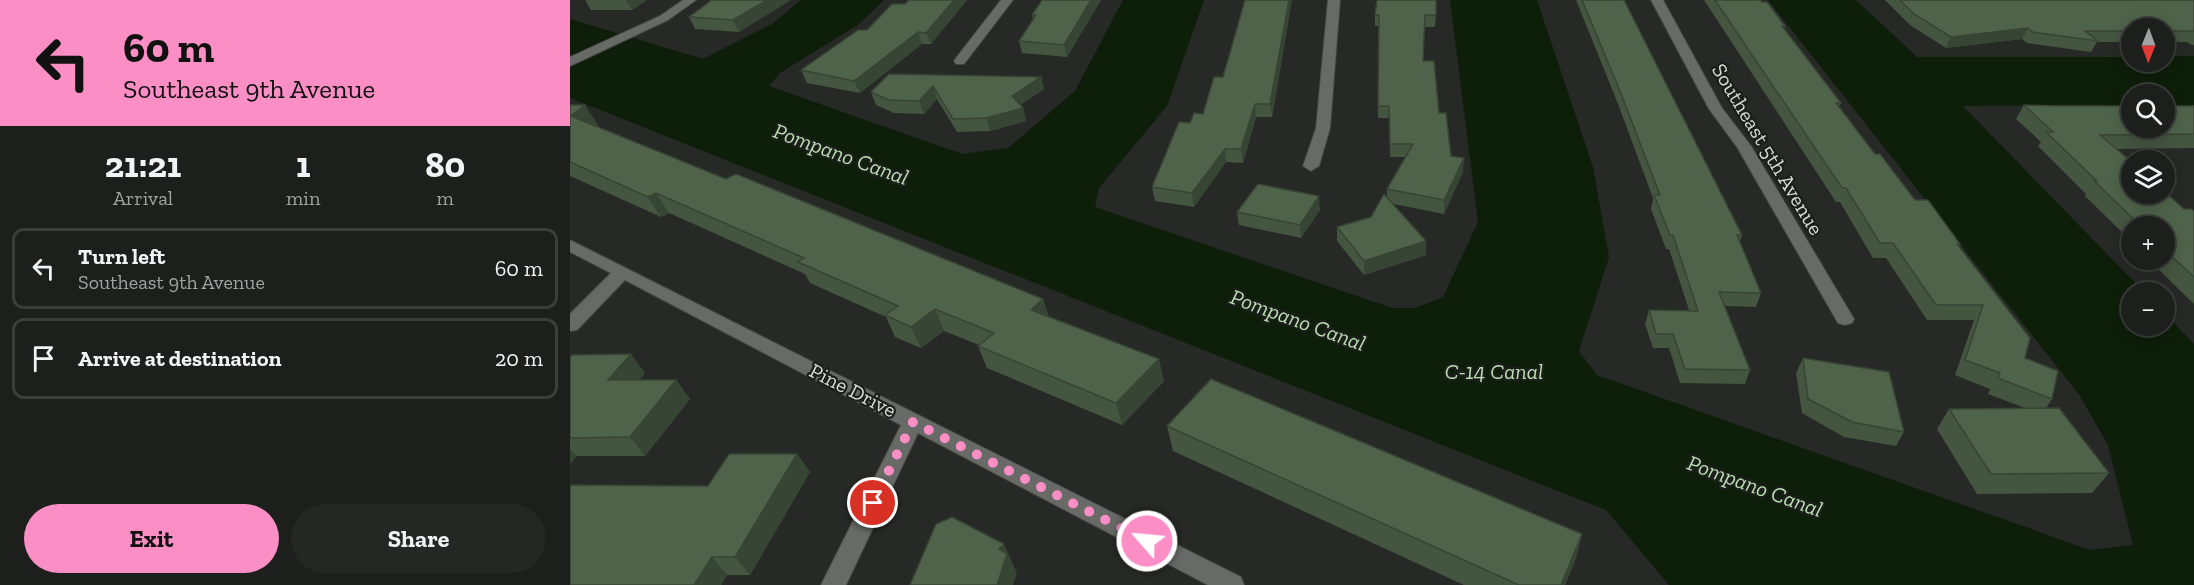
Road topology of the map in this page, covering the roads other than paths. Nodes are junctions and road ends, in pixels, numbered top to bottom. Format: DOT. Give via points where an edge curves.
graph roads {
  1 [pos="690,0"];
  2 [pos="1007,0"];
  3 [pos="1334,0"];
  4 [pos="1657,0"];
  5 [pos="960,61"];
  6 [pos="570,62"];
  7 [pos="1311,166"];
  8 [pos="570,245"];
  9 [pos="623,272"];
  10 [pos="1845,320"];
  11 [pos="570,325"];
  12 [pos="913,422"];
  13 [pos="833,585"];
  14 [pos="1232,585"];
  1 -- 6 [label="street" via="632,35"];
  2 -- 5 [label="street"];
  3 -- 7 [label="street" via="1323,128"];
  4 -- 10 [label="street, Southeast 5th Avenue" via="1716,109 1744,146"];
  8 -- 9 [label="street, Pine Drive"];
  9 -- 11 [label="street"];
  9 -- 12 [label="street, Pine Drive"];
  12 -- 13 [label="street"];
  12 -- 14 [label="street, Pine Drive"];
}
